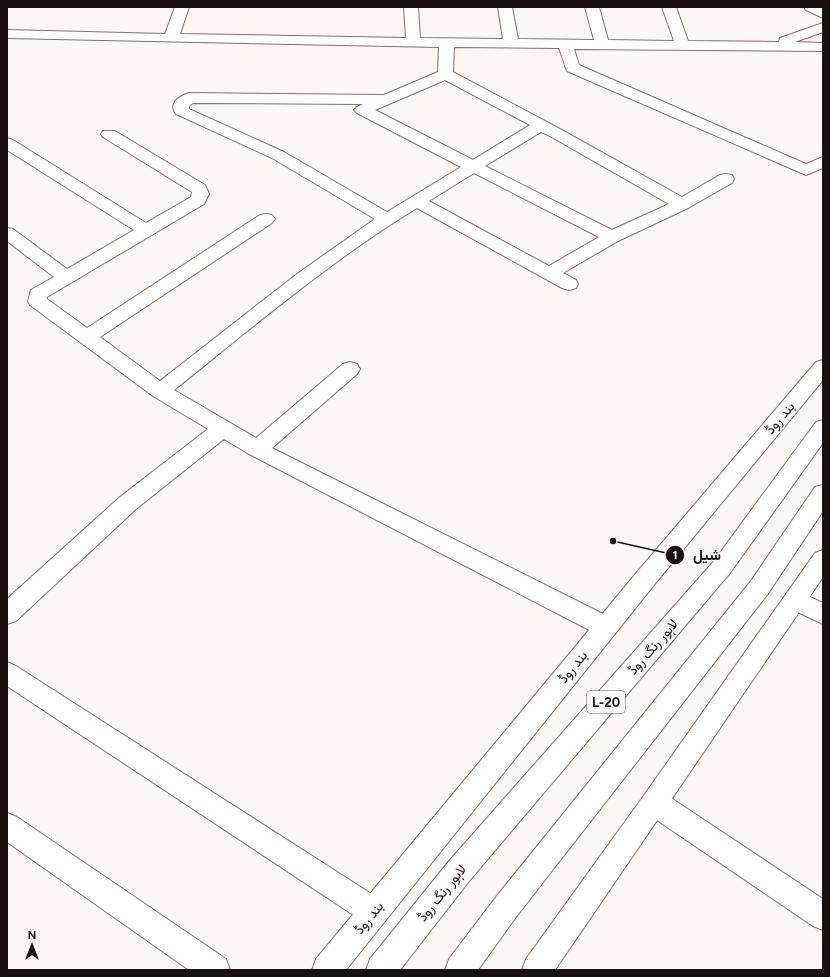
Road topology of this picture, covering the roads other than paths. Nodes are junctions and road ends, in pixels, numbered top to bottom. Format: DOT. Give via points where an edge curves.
graph roads {
  1 [pos="182,7"];
  2 [pos="411,7"];
  3 [pos="505,7"];
  4 [pos="592,7"];
  5 [pos="668,7"];
  6 [pos="811,7"];
  7 [pos="823,14"];
  8 [pos="823,27"];
  9 [pos="7,34"];
  10 [pos="172,38"];
  11 [pos="413,42"];
  12 [pos="447,42"];
  13 [pos="511,43"];
  14 [pos="565,43"];
  15 [pos="602,44"];
  16 [pos="682,44"];
  17 [pos="773,45"];
  18 [pos="823,47"];
  19 [pos="445,74"];
  20 [pos="386,100"];
  21 [pos="541,125"];
  22 [pos="108,134"];
  23 [pos="8,146"];
  24 [pos="823,162"];
  25 [pos="472,166"];
  26 [pos="806,170"];
  27 [pos="823,175"];
  28 [pos="726,179"];
  29 [pos="416,201"];
  30 [pos="682,204"];
  31 [pos="266,219"];
  32 [pos="387,219"];
  33 [pos="147,231"];
  34 [pos="7,233"];
  35 [pos="612,237"];
  36 [pos="550,273"];
  37 [pos="67,278"];
  38 [pos="569,284"];
  39 [pos="87,337"];
  40 [pos="823,367"];
  41 [pos="350,369"];
  42 [pos="160,391"];
  43 [pos="823,427"];
  44 [pos="223,429"];
  45 [pos="257,449"];
  46 [pos="823,494"];
  47 [pos="823,559"];
  48 [pos="795,600"];
  49 [pos="7,614"];
  50 [pos="823,614"];
  51 [pos="606,627"];
  52 [pos="7,673"];
  53 [pos="655,803"];
  54 [pos="7,826"];
  55 [pos="374,912"];
  56 [pos="823,916"];
  57 [pos="216,970"];
  58 [pos="327,970"];
  59 [pos="381,970"];
  60 [pos="460,970"];
  61 [pos="537,970"];
  1 -- 10 [label="main road"];
  2 -- 11 [label="main road"];
  3 -- 13 [label="main road"];
  4 -- 15 [label="main road"];
  5 -- 16 [label="main road"];
  6 -- 7 [label="main road"];
  8 -- 17 [label="main road"];
  9 -- 10 [label="main road"];
  10 -- 11 [label="main road"];
  11 -- 12 [label="main road"];
  12 -- 13 [label="main road"];
  12 -- 19 [label="main road"];
  13 -- 14 [label="main road"];
  14 -- 15 [label="main road"];
  14 -- 26 [label="main road" via="572,68"];
  15 -- 16 [label="main road"];
  16 -- 17 [label="main road"];
  17 -- 18 [label="main road"];
  19 -- 20 [label="main road"];
  19 -- 21 [label="main road"];
  20 -- 25 [label="main road" via="362,110"];
  20 -- 32 [label="main road" via="189,98 181,104 181,111 278,155"];
  21 -- 25 [label="main road"];
  21 -- 30 [label="main road"];
  22 -- 33 [label="main road" via="199,189 201,194 198,200"];
  23 -- 33 [label="main road"];
  24 -- 26 [label="main road"];
  25 -- 29 [label="main road"];
  25 -- 35 [label="main road"];
  26 -- 27 [label="main road"];
  28 -- 30 [label="main road"];
  29 -- 32 [label="main road"];
  29 -- 36 [label="main road"];
  30 -- 35 [label="main road"];
  31 -- 39 [label="main road"];
  32 -- 42 [label="main road" via="303,278"];
  33 -- 37 [label="main road"];
  34 -- 37 [label="main road"];
  35 -- 36 [label="main road"];
  36 -- 38 [label="main road"];
  37 -- 39 [label="main road" via="38,294 37,301"];
  39 -- 42 [label="main road"];
  40 -- 51 [label="main road, بند روڈ"];
  41 -- 45 [label="main road"];
  42 -- 44 [label="main road"];
  43 -- 59 [label="main road, لاہور رنگ روڈ / L-20" via="722,567 460,870"];
  44 -- 45 [label="main road"];
  44 -- 49 [label="main road" via="128,503"];
  45 -- 51 [label="main road"];
  46 -- 60 [label="main road" via="759,588 506,907"];
  47 -- 48 [label="main road"];
  48 -- 50 [label="main road"];
  48 -- 53 [label="main road"];
  51 -- 55 [label="main road, بند روڈ"];
  52 -- 55 [label="main road"];
  53 -- 56 [label="main road"];
  53 -- 61 [label="main road"];
  54 -- 57 [label="main road"];
  55 -- 58 [label="main road, بند روڈ"];
}
